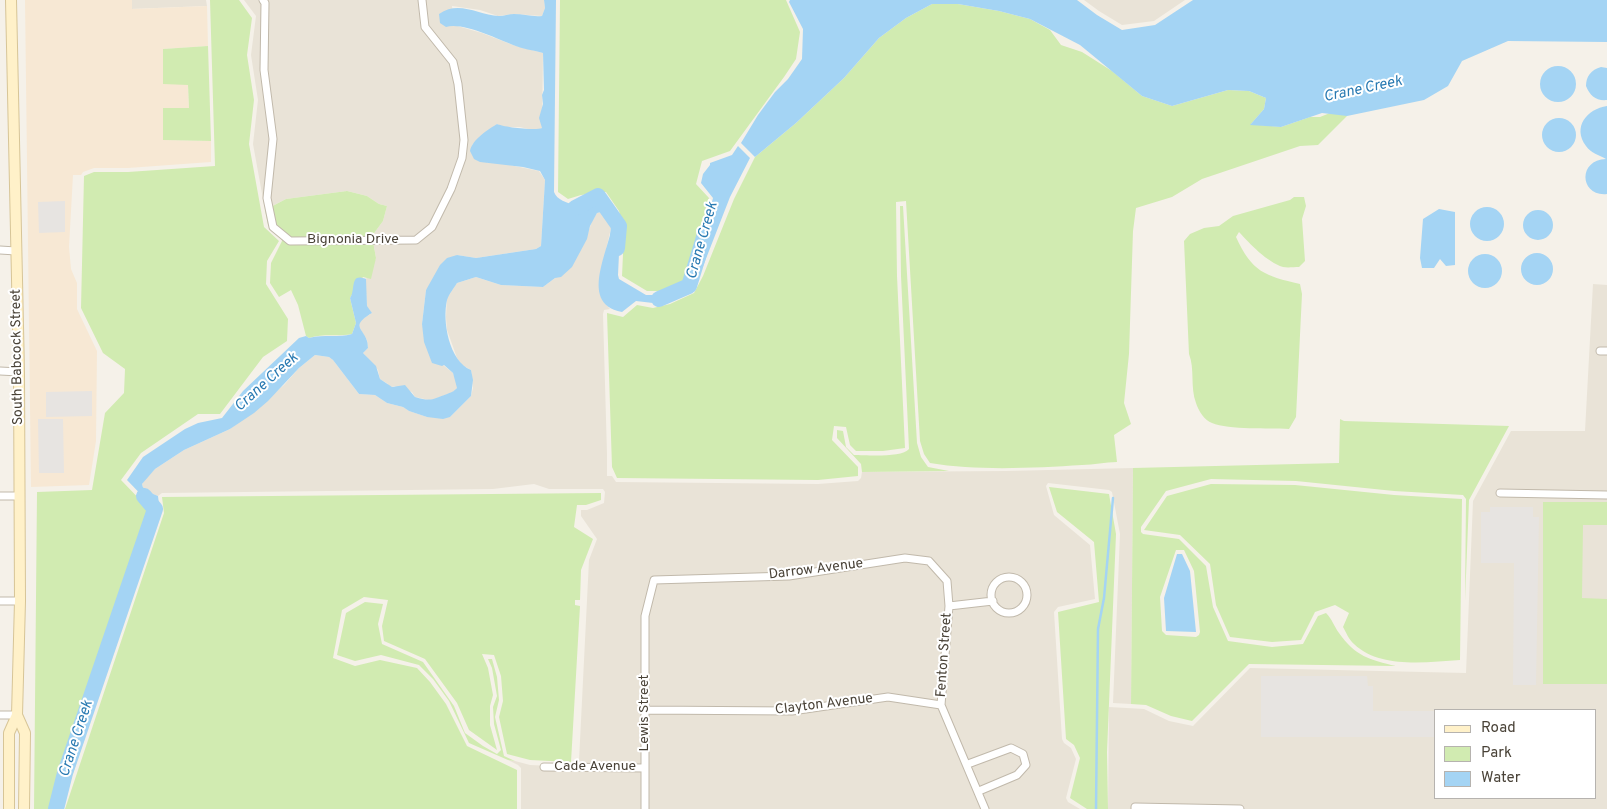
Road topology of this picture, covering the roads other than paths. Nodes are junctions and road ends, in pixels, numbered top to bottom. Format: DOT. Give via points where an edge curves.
graph roads {
  1 [pos="11,0"];
  2 [pos="263,0"];
  3 [pos="422,0"];
  4 [pos="0,250"];
  5 [pos="16,251"];
  6 [pos="0,371"];
  7 [pos="19,372"];
  8 [pos="1500,493"];
  9 [pos="1607,495"];
  10 [pos="0,496"];
  11 [pos="20,496"];
  12 [pos="947,581"];
  13 [pos="0,601"];
  14 [pos="20,601"];
  15 [pos="992,601"];
  16 [pos="949,606"];
  17 [pos="645,616"];
  18 [pos="941,705"];
  19 [pos="646,710"];
  20 [pos="0,715"];
  21 [pos="17,715"];
  22 [pos="968,764"];
  23 [pos="544,767"];
  24 [pos="645,768"];
  25 [pos="979,791"];
  26 [pos="1136,808"];
  27 [pos="9,809"];
  28 [pos="24,809"];
  29 [pos="645,809"];
  30 [pos="986,809"];
  31 [pos="1240,809"];
  1 -- 5 [label="main road, South Babcock Street"];
  2 -- 3 [label="street, Bignonia Drive" via="264,70 273,139 267,198 273,227 290,241 416,240 432,227 460,166 464,140 453,62 425,27"];
  4 -- 5 [label="street"];
  5 -- 7 [label="main road, South Babcock Street"];
  6 -- 7 [label="street"];
  7 -- 11 [label="main road, South Babcock Street"];
  8 -- 9 [label="street"];
  10 -- 11 [label="street"];
  11 -- 14 [label="main road, South Babcock Street"];
  12 -- 16 [label="street, Fenton Street"];
  12 -- 17 [label="street, Darrow Avenue" via="929,561 905,558 789,576 652,577"];
  13 -- 14 [label="street"];
  14 -- 21 [label="main road, South Babcock Street"];
  15 -- 15 [label="street" via="1000,610 1018,611 1026,602 1027,590 1020,581 1004,578 995,584"];
  15 -- 16 [label="street"];
  16 -- 18 [label="street, Fenton Street"];
  17 -- 19 [label="street, Lewis Street"];
  18 -- 19 [label="street, Clayton Avenue" via="888,697 792,711"];
  18 -- 22 [label="street, Fenton Street"];
  19 -- 24 [label="street, Lewis Street"];
  20 -- 21 [label="street"];
  21 -- 27 [label="main road, South Babcock Street" via="8,733"];
  21 -- 28 [label="main road, South Babcock Street" via="25,733"];
  22 -- 25 [label="street, Fenton Street"];
  22 -- 25 [label="street" via="1011,748 1023,754 1026,765 1017,775"];
  23 -- 24 [label="street, Cade Avenue"];
  24 -- 29 [label="street, Lewis Street"];
  25 -- 30 [label="street, Fenton Street"];
  26 -- 31 [label="street"];
}
